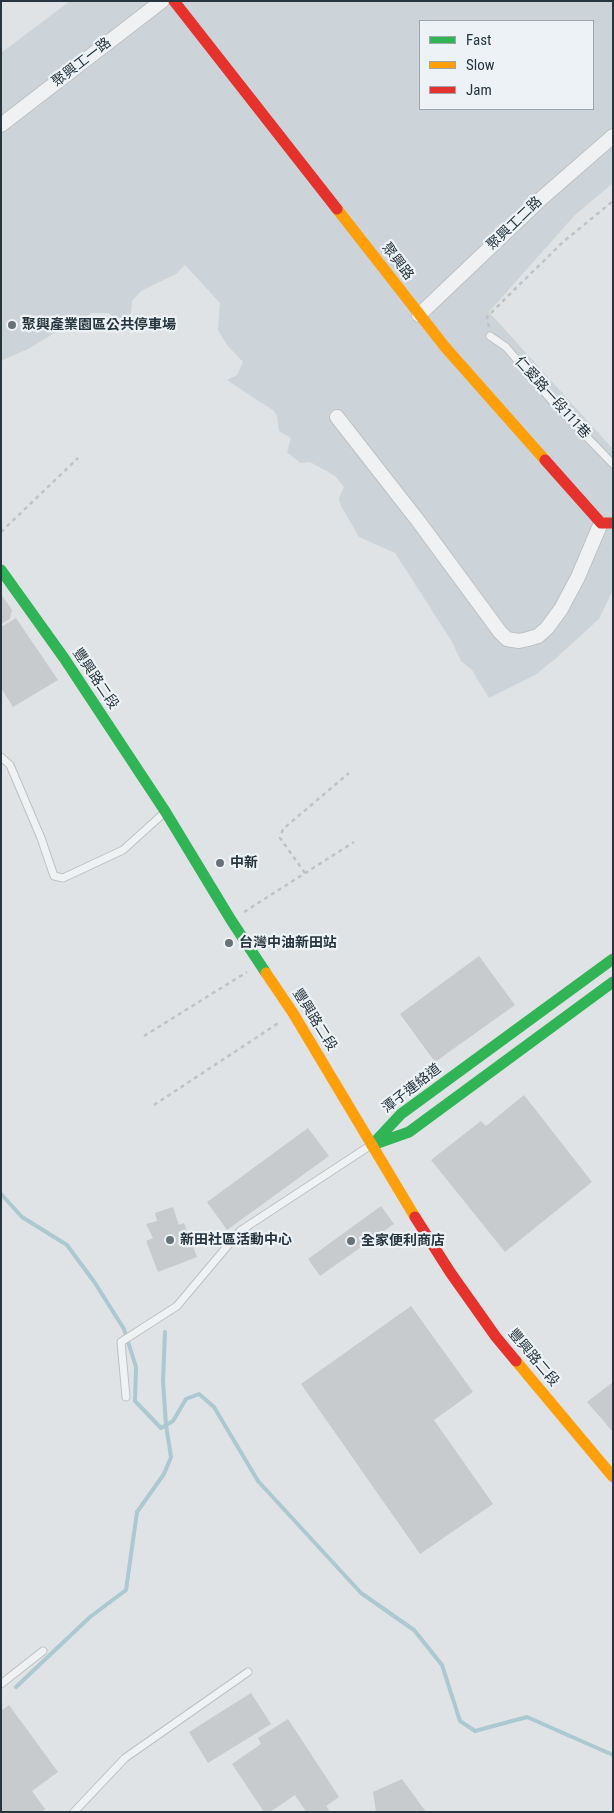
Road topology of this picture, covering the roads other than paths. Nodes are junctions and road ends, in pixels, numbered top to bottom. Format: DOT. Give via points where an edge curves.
graph roads {
  1 [pos="162,1"];
  2 [pos="174,1"];
  3 [pos="1,124"];
  4 [pos="613,136"];
  5 [pos="419,315"];
  6 [pos="490,336"];
  7 [pos="337,417"];
  8 [pos="613,464"];
  9 [pos="607,523"];
  10 [pos="1,570"];
  11 [pos="1,757"];
  12 [pos="165,811"];
  13 [pos="613,959"];
  14 [pos="613,982"];
  15 [pos="372,1145"];
  16 [pos="126,1397"];
  17 [pos="613,1476"];
  18 [pos="42,1651"];
  19 [pos="248,1672"];
  20 [pos="1,1684"];
  21 [pos="74,1812"];
  1 -- 3 [label="street, 聚興工一路"];
  2 -- 5 [label="street, 聚興路"];
  4 -- 5 [label="street, 聚興工二路" via="543,197"];
  5 -- 9 [label="street, 聚興路"];
  6 -- 8 [label="lane, 仁愛路一段111巷" via="506,347"];
  7 -- 9 [label="street" via="508,640 528,640 547,628 561,609"];
  10 -- 12 [label="street, 豐興路二段" via="64,658"];
  11 -- 12 [label="lane" via="10,765 54,876 63,878 123,850"];
  12 -- 15 [label="street, 豐興路二段"];
  13 -- 15 [label="street, 潭子連絡道" via="400,1114"];
  14 -- 15 [label="street, 潭子連絡道" via="409,1132"];
  15 -- 16 [label="lane" via="240,1230 177,1306 121,1342"];
  15 -- 17 [label="street, 豐興路二段" via="450,1272 496,1337"];
  18 -- 20 [label="lane"];
  19 -- 21 [label="lane" via="125,1758"];
}
